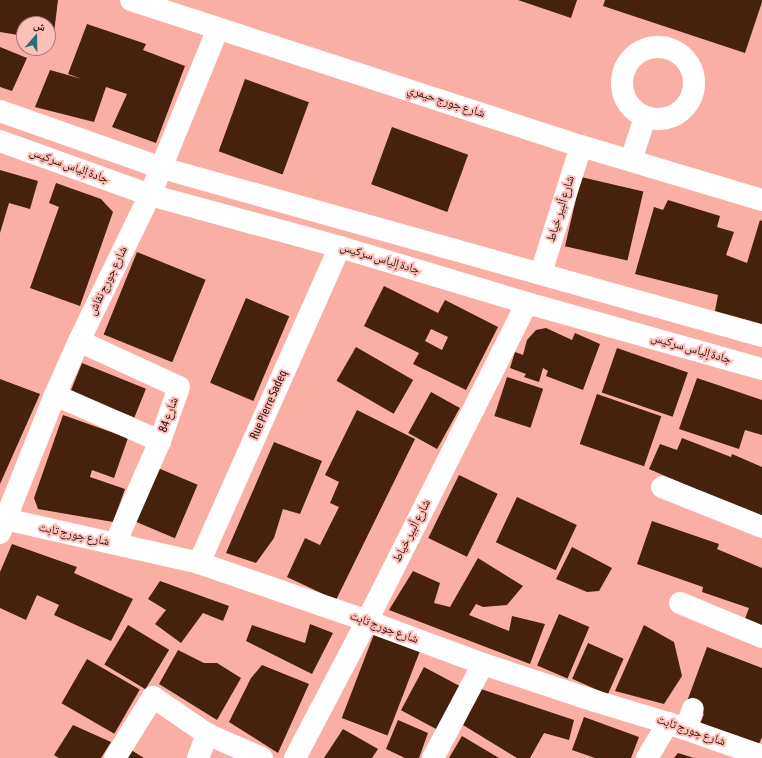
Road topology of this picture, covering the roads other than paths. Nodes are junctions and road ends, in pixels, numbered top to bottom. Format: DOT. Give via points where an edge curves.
graph roads {
  1 [pos="131,0"];
  2 [pos="218,28"];
  3 [pos="0,111"];
  4 [pos="644,118"];
  5 [pos="0,140"];
  6 [pos="581,146"];
  7 [pos="631,160"];
  8 [pos="162,168"];
  9 [pos="150,195"];
  10 [pos="762,200"];
  11 [pos="340,246"];
  12 [pos="541,273"];
  13 [pos="527,303"];
  14 [pos="762,336"];
  15 [pos="79,342"];
  16 [pos="762,369"];
  17 [pos="55,395"];
  18 [pos="160,441"];
  19 [pos="662,487"];
  20 [pos="2,524"];
  21 [pos="762,527"];
  22 [pos="115,544"];
  23 [pos="199,563"];
  24 [pos="680,603"];
  25 [pos="367,621"];
  26 [pos="762,637"];
  27 [pos="484,664"];
  28 [pos="682,720"];
  29 [pos="207,734"];
  30 [pos="762,756"];
  31 [pos="115,758"];
  32 [pos="198,758"];
  33 [pos="262,758"];
  34 [pos="295,758"];
  35 [pos="433,758"];
  36 [pos="647,758"];
  1 -- 2 [label="street, شارع جورج حيمري"];
  2 -- 6 [label="street, شارع جورج حيمري"];
  2 -- 8 [label="street, شارع جورج نقاش"];
  3 -- 8 [label="street"];
  4 -- 7 [label="street"];
  5 -- 9 [label="street, جادة إلياس سركيس"];
  6 -- 7 [label="street, شارع جورج حيمري"];
  6 -- 12 [label="street, شارع ألبير خياط"];
  7 -- 10 [label="street, شارع جورج حيمري"];
  8 -- 9 [label="street, شارع جورج نقاش"];
  8 -- 12 [label="street"];
  9 -- 11 [label="street, جادة إلياس سركيس"];
  9 -- 15 [label="street, شارع جورج نقاش"];
  11 -- 13 [label="street, جادة إلياس سركيس"];
  11 -- 23 [label="street, Rue Pierre Sadeq"];
  12 -- 14 [label="street"];
  13 -- 16 [label="street, جادة إلياس سركيس"];
  13 -- 25 [label="street, شارع ألبير خياط"];
  15 -- 17 [label="street, شارع جورج نقاش"];
  15 -- 18 [label="street, شارع 84" via="179,387"];
  17 -- 18 [label="street"];
  17 -- 20 [label="street, شارع جورج نقاش"];
  18 -- 22 [label="street, شارع 84"];
  19 -- 21 [label="street"];
  20 -- 22 [label="street, شارع جورج تابت"];
  22 -- 23 [label="street, شارع جورج تابت"];
  23 -- 25 [label="street, شارع جورج تابت"];
  24 -- 26 [label="street"];
  25 -- 27 [label="street, شارع جورج تابت"];
  25 -- 34 [label="street, شارع ألبير خياط"];
  27 -- 28 [label="street, شارع جورج تابت" via="595,701"];
  27 -- 35 [label="street"];
  28 -- 30 [label="street, شارع جورج تابت"];
  28 -- 36 [label="street"];
  29 -- 31 [label="street" via="153,698"];
  29 -- 32 [label="street"];
  29 -- 33 [label="street"];
}
